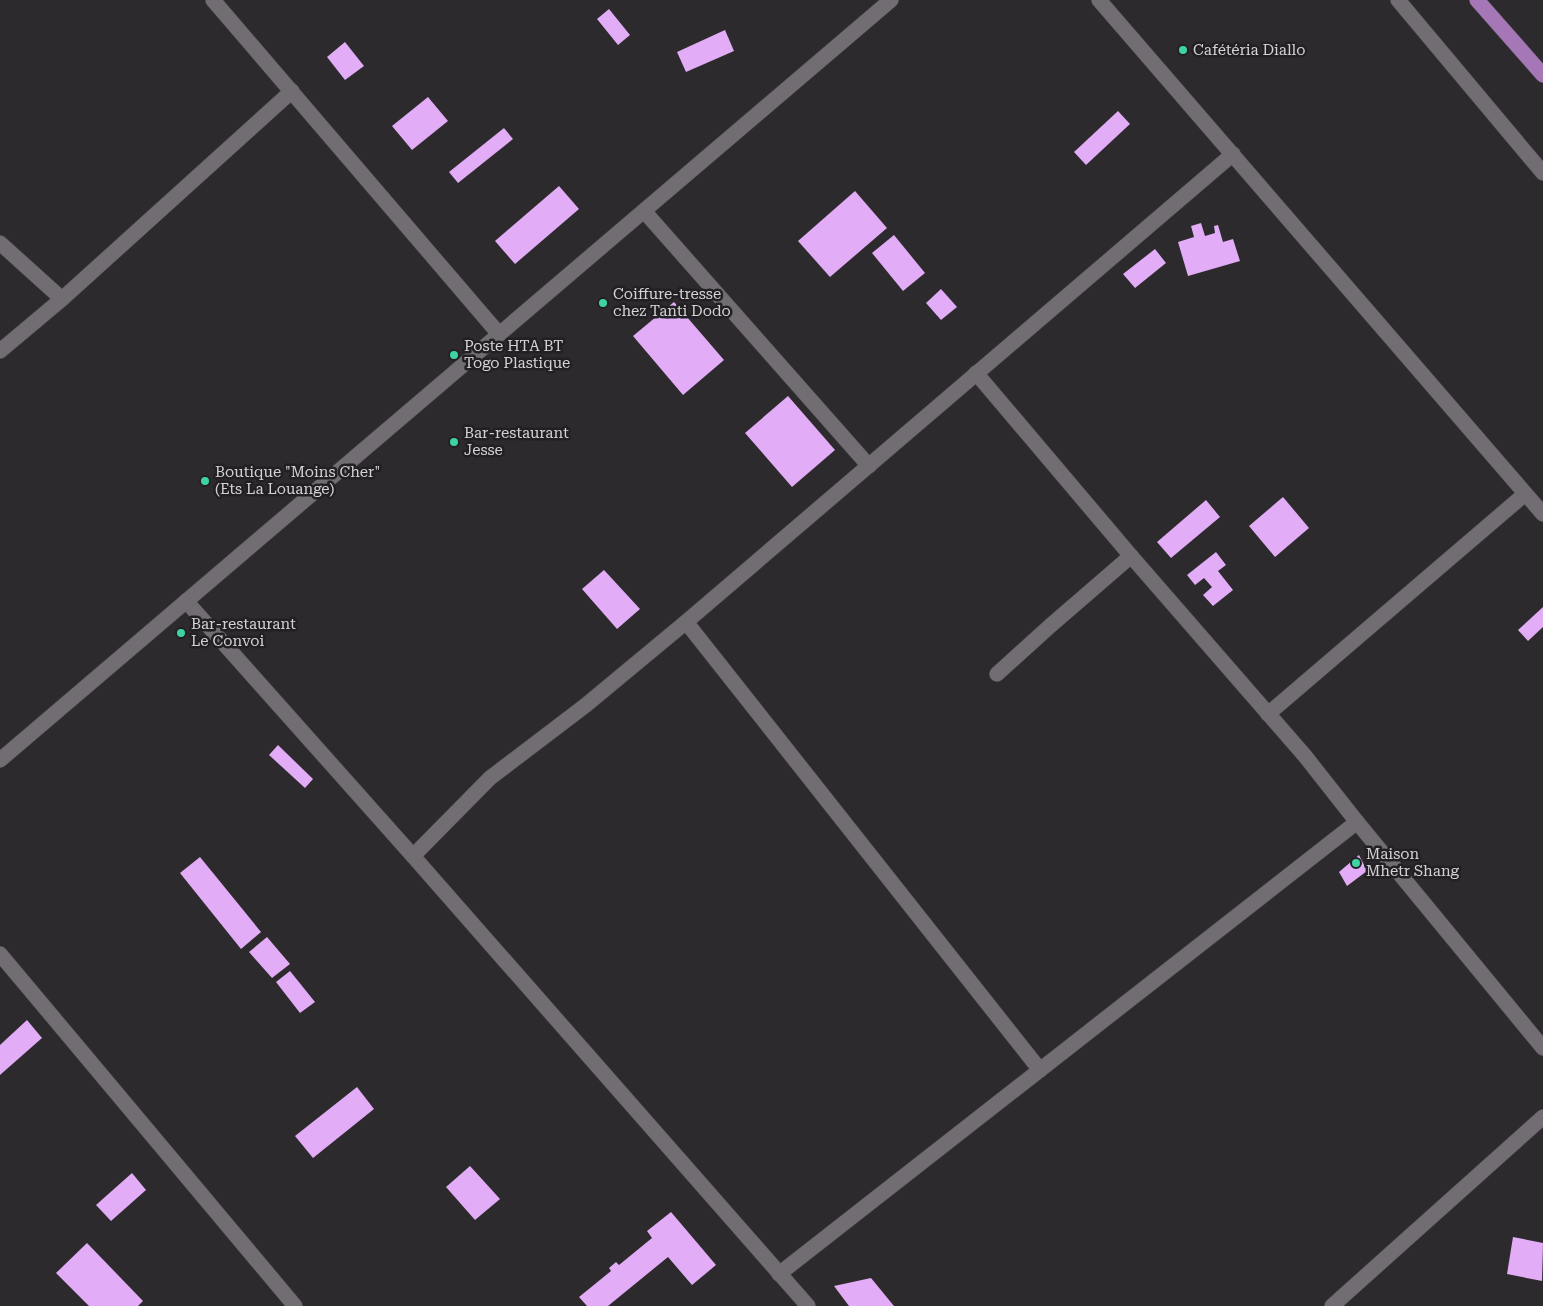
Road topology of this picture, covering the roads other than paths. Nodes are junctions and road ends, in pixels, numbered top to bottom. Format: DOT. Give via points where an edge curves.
graph roads {
  1 [pos="213,0"];
  2 [pos="891,0"];
  3 [pos="1100,0"];
  4 [pos="1398,0"];
  5 [pos="1477,0"];
  6 [pos="1543,75"];
  7 [pos="292,91"];
  8 [pos="1232,154"];
  9 [pos="1543,173"];
  10 [pos="644,211"];
  11 [pos="0,243"];
  12 [pos="62,299"];
  13 [pos="499,334"];
  14 [pos="0,351"];
  15 [pos="976,373"];
  16 [pos="869,466"];
  17 [pos="1525,494"];
  18 [pos="1543,514"];
  19 [pos="1131,556"];
  20 [pos="186,601"];
  21 [pos="686,622"];
  22 [pos="998,674"];
  23 [pos="1268,714"];
  24 [pos="0,760"];
  25 [pos="1357,822"];
  26 [pos="413,856"];
  27 [pos="0,954"];
  28 [pos="1543,1048"];
  29 [pos="1040,1070"];
  30 [pos="1543,1117"];
  31 [pos="779,1274"];
  32 [pos="295,1306"];
  33 [pos="808,1306"];
  34 [pos="1332,1306"];
  1 -- 7 [label="street"];
  2 -- 10 [label="street"];
  3 -- 8 [label="street"];
  4 -- 9 [label="street"];
  5 -- 6 [label="highway"];
  7 -- 12 [label="street"];
  7 -- 13 [label="street"];
  8 -- 15 [label="street"];
  8 -- 17 [label="street"];
  10 -- 13 [label="street"];
  10 -- 16 [label="street"];
  11 -- 12 [label="street"];
  12 -- 14 [label="street"];
  13 -- 20 [label="street"];
  15 -- 16 [label="street"];
  15 -- 19 [label="street"];
  16 -- 21 [label="street"];
  17 -- 18 [label="street"];
  17 -- 23 [label="street"];
  19 -- 22 [label="street"];
  19 -- 23 [label="street"];
  20 -- 24 [label="street"];
  20 -- 26 [label="street"];
  21 -- 26 [label="street" via="586,705 490,778"];
  21 -- 29 [label="street"];
  23 -- 25 [label="street"];
  25 -- 28 [label="street"];
  25 -- 29 [label="street"];
  26 -- 31 [label="street"];
  27 -- 32 [label="street"];
  29 -- 31 [label="street"];
  30 -- 34 [label="street"];
  31 -- 33 [label="street"];
}
